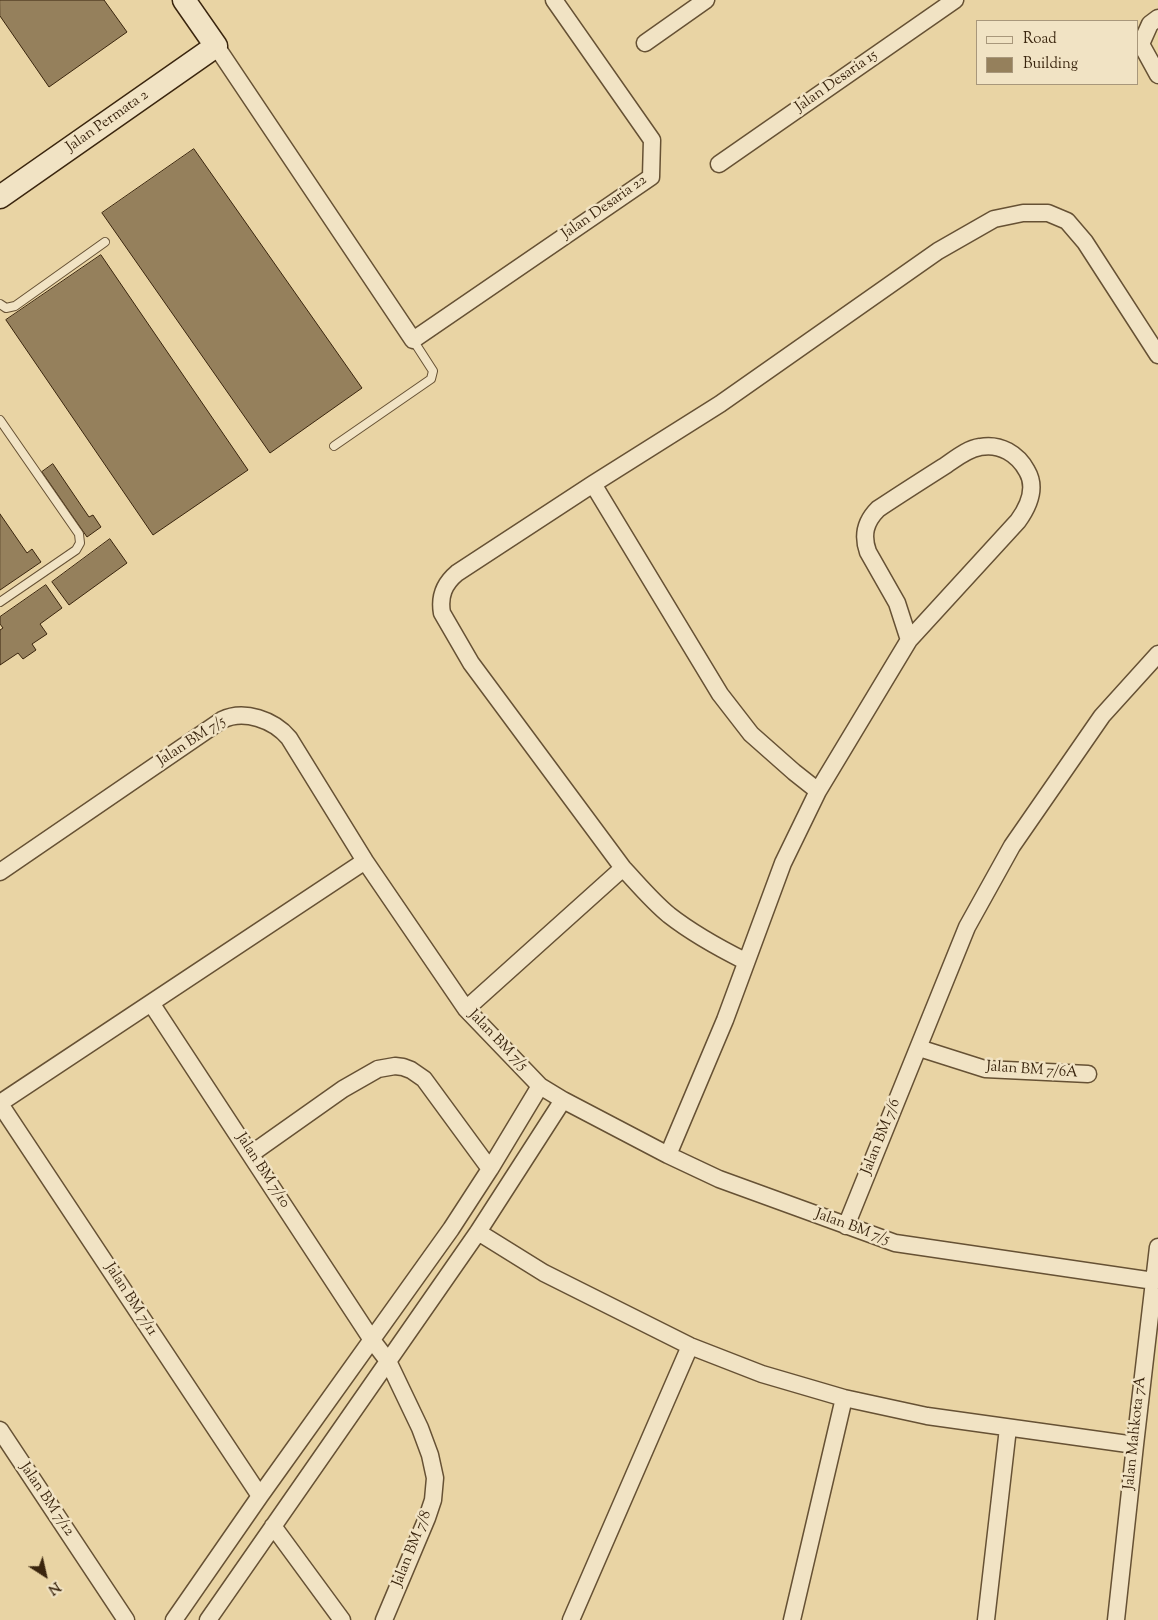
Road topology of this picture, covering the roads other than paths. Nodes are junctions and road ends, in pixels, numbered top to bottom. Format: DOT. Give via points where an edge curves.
graph roads {
  1 [pos="184,0"];
  2 [pos="554,0"];
  3 [pos="706,0"];
  4 [pos="955,0"];
  5 [pos="1158,18"];
  6 [pos="645,43"];
  7 [pos="216,46"];
  8 [pos="1158,75"];
  9 [pos="719,164"];
  10 [pos="0,197"];
  11 [pos="105,242"];
  12 [pos="0,304"];
  13 [pos="413,340"];
  14 [pos="1158,355"];
  15 [pos="0,420"];
  16 [pos="334,446"];
  17 [pos="593,484"];
  18 [pos="0,602"];
  19 [pos="909,640"];
  20 [pos="1158,654"];
  21 [pos="818,790"];
  22 [pos="365,861"];
  23 [pos="623,868"];
  24 [pos="0,872"];
  25 [pos="746,961"];
  26 [pos="151,1003"];
  27 [pos="466,1010"];
  28 [pos="919,1048"];
  29 [pos="1088,1074"];
  30 [pos="540,1086"];
  31 [pos="564,1100"];
  32 [pos="0,1104"];
  33 [pos="251,1154"];
  34 [pos="668,1155"];
  35 [pos="490,1169"];
  36 [pos="846,1226"];
  37 [pos="478,1232"];
  38 [pos="1158,1247"];
  39 [pos="1154,1282"];
  40 [pos="372,1340"];
  41 [pos="690,1346"];
  42 [pos="388,1361"];
  43 [pos="844,1398"];
  44 [pos="1008,1428"];
  45 [pos="2,1439"];
  46 [pos="1134,1445"];
  47 [pos="260,1496"];
  48 [pos="273,1526"];
  49 [pos="126,1620"];
  50 [pos="174,1620"];
  51 [pos="208,1620"];
  52 [pos="342,1620"];
  53 [pos="384,1620"];
  54 [pos="571,1620"];
  55 [pos="792,1620"];
  56 [pos="986,1620"];
  57 [pos="1116,1620"];
  1 -- 7 [label="street"];
  2 -- 13 [label="street, Jalan Desaria 22" via="652,140 652,177"];
  3 -- 6 [label="street"];
  4 -- 9 [label="street, Jalan Desaria 15"];
  5 -- 8 [label="street" via="1150,24 1141,44"];
  7 -- 10 [label="street, Jalan Permata 2"];
  7 -- 13 [label="street"];
  11 -- 12 [label="lane" via="15,306 6,308"];
  13 -- 16 [label="lane" via="431,367 431,379"];
  14 -- 17 [label="street" via="1085,242 1067,221 1048,213 1022,213 994,220 938,250 720,404"];
  15 -- 18 [label="lane" via="78,534 80,543 76,550"];
  17 -- 21 [label="street" via="720,694 751,734"];
  17 -- 23 [label="street" via="457,573 444,587 441,604 442,613 471,663"];
  19 -- 19 [label="street" via="1027,508 1032,490 1028,472 1007,450 995,446 974,448 878,509 866,524 868,552 896,603"];
  19 -- 21 [label="street"];
  20 -- 28 [label="street, Jalan BM 7/6" via="1102,716 1012,846 967,927"];
  21 -- 25 [label="street" via="783,863"];
  22 -- 24 [label="street, Jalan BM 7/5" via="286,734 274,725 242,714 222,720"];
  22 -- 26 [label="street"];
  22 -- 27 [label="street, Jalan BM 7/5"];
  23 -- 25 [label="street" via="669,915"];
  23 -- 27 [label="street"];
  25 -- 34 [label="street" via="725,1020"];
  26 -- 32 [label="street"];
  26 -- 33 [label="street, Jalan BM 7/10"];
  27 -- 30 [label="street, Jalan BM 7/5"];
  28 -- 29 [label="street, Jalan BM 7/6A" via="985,1069"];
  28 -- 36 [label="street, Jalan BM 7/6"];
  30 -- 31 [label="street, Jalan BM 7/5"];
  30 -- 35 [label="street"];
  31 -- 34 [label="street, Jalan BM 7/5"];
  31 -- 37 [label="street"];
  32 -- 47 [label="street, Jalan BM 7/11"];
  33 -- 35 [label="street" via="343,1089 378,1069 395,1066 411,1070 424,1079"];
  33 -- 40 [label="street, Jalan BM 7/10"];
  34 -- 36 [label="street, Jalan BM 7/5" via="719,1179"];
  35 -- 40 [label="street"];
  36 -- 39 [label="street, Jalan BM 7/5" via="895,1243"];
  37 -- 41 [label="street" via="544,1274"];
  37 -- 42 [label="street"];
  38 -- 39 [label="street, Jalan Mahkota 7A"];
  39 -- 46 [label="street, Jalan Mahkota 7A"];
  40 -- 42 [label="street, Jalan BM 7/8"];
  40 -- 47 [label="street"];
  41 -- 43 [label="street" via="762,1374"];
  41 -- 54 [label="street"];
  42 -- 48 [label="street"];
  42 -- 53 [label="street, Jalan BM 7/8" via="420,1428 434,1478 433,1500 427,1518"];
  43 -- 44 [label="street" via="927,1416"];
  43 -- 55 [label="street"];
  44 -- 46 [label="street"];
  44 -- 56 [label="street"];
  45 -- 49 [label="street, Jalan BM 7/12"];
  46 -- 57 [label="street, Jalan Mahkota 7A"];
  47 -- 50 [label="street"];
  48 -- 51 [label="street"];
  48 -- 52 [label="street"];
}
